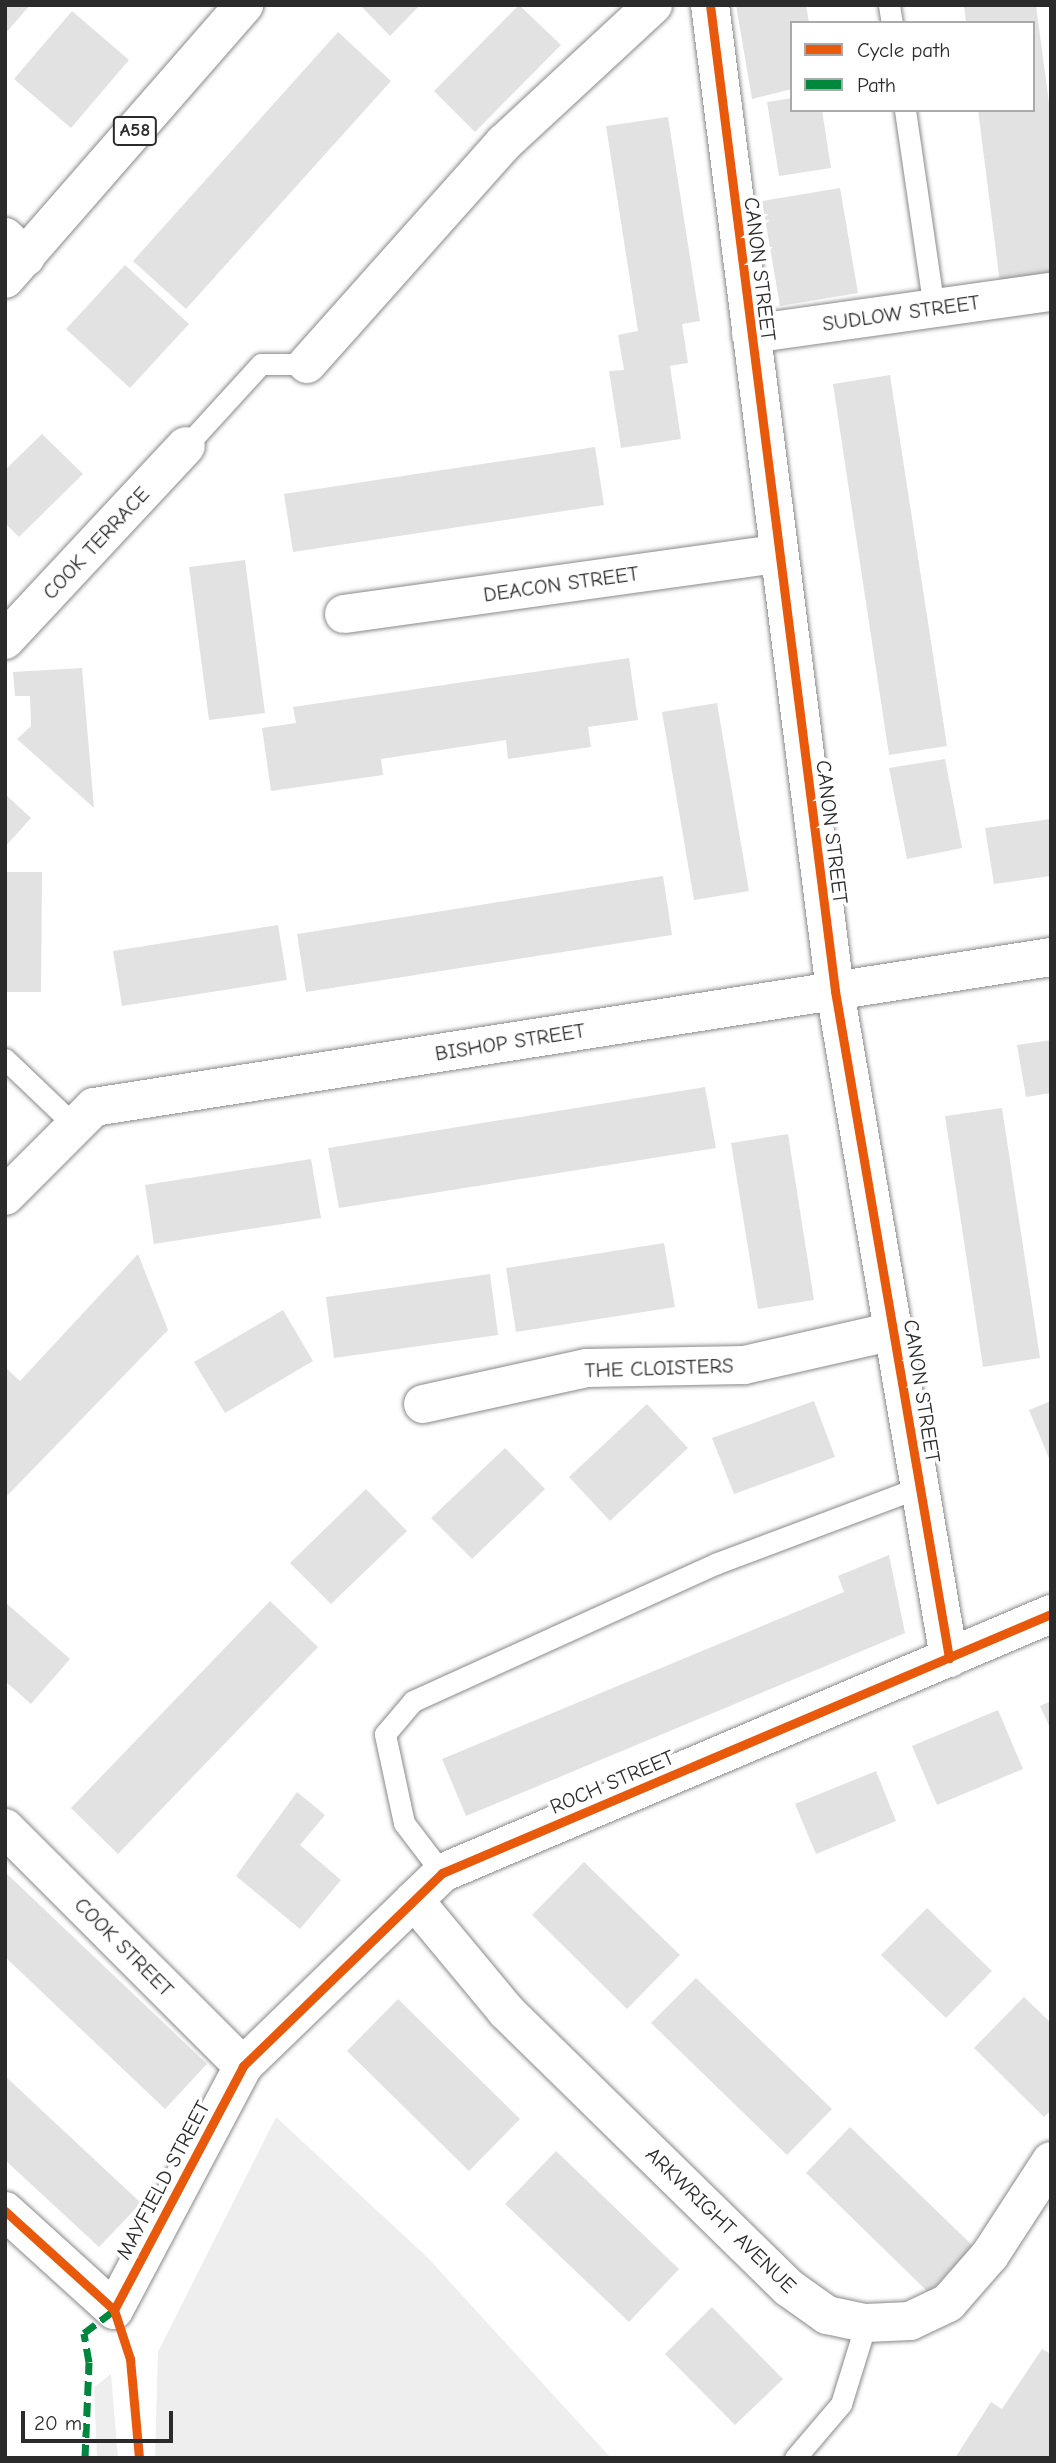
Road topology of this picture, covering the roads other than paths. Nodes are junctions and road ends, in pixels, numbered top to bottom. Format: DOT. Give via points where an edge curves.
graph roads {
  1 [pos="244,5"];
  2 [pos="653,5"];
  3 [pos="710,5"];
  4 [pos="905,112"];
  5 [pos="12,258"];
  6 [pos="1051,292"];
  7 [pos="934,309"];
  8 [pos="751,334"];
  9 [pos="307,364"];
  10 [pos="186,446"];
  11 [pos="778,554"];
  12 [pos="344,614"];
  13 [pos="5,640"];
  14 [pos="1051,957"];
  15 [pos="835,991"];
  16 [pos="5,1059"];
  17 [pos="75,1126"];
  18 [pos="5,1196"];
  19 [pos="894,1331"];
  20 [pos="423,1404"];
  21 [pos="920,1488"];
  22 [pos="1051,1614"];
  23 [pos="949,1658"];
  24 [pos="5,1828"];
  25 [pos="442,1873"];
  26 [pos="414,1900"];
  27 [pos="243,2066"];
  28 [pos="1051,2161"];
  29 [pos="5,2211"];
  30 [pos="866,2323"];
  31 [pos="795,2458"];
  1 -- 5 [label="main road, A58"];
  2 -- 9 [label="main road" via="505,143"];
  3 -- 8 [label="main road, CANON STREET"];
  4 -- 7 [label="lane"];
  6 -- 7 [label="main road, SUDLOW STREET"];
  7 -- 8 [label="main road, SUDLOW STREET"];
  8 -- 11 [label="main road, CANON STREET"];
  9 -- 10 [label="lane" via="261,364"];
  10 -- 13 [label="main road, COOK TERRACE"];
  11 -- 12 [label="main road, DEACON STREET"];
  11 -- 15 [label="main road, CANON STREET"];
  14 -- 15 [label="main road, BISHOP STREET"];
  15 -- 17 [label="main road, BISHOP STREET" via="94,1107"];
  15 -- 19 [label="main road, CANON STREET"];
  16 -- 17 [label="lane"];
  17 -- 18 [label="main road, BISHOP STREET"];
  19 -- 20 [label="main road, THE CLOISTERS" via="744,1366 587,1368"];
  19 -- 21 [label="main road, CANON STREET"];
  21 -- 23 [label="main road, CANON STREET"];
  21 -- 25 [label="lane" via="715,1564 413,1701 385,1734 404,1824"];
  22 -- 23 [label="main road, ROCH STREET"];
  23 -- 25 [label="main road, ROCH STREET"];
  24 -- 27 [label="main road, COOK STREET"];
  25 -- 26 [label="main road, ROCH STREET"];
  26 -- 27 [label="main road, ROCH STREET"];
  26 -- 30 [label="main road, ARKWRIGHT AVENUE" via="506,2011 789,2288 827,2315"];
  27 -- 29 [label="main road, MAYFIELD STREET" via="114,2310"];
  28 -- 30 [label="main road, ARKWRIGHT AVENUE" via="990,2255 948,2302 910,2321"];
  30 -- 31 [label="lane" via="841,2404"];
}
